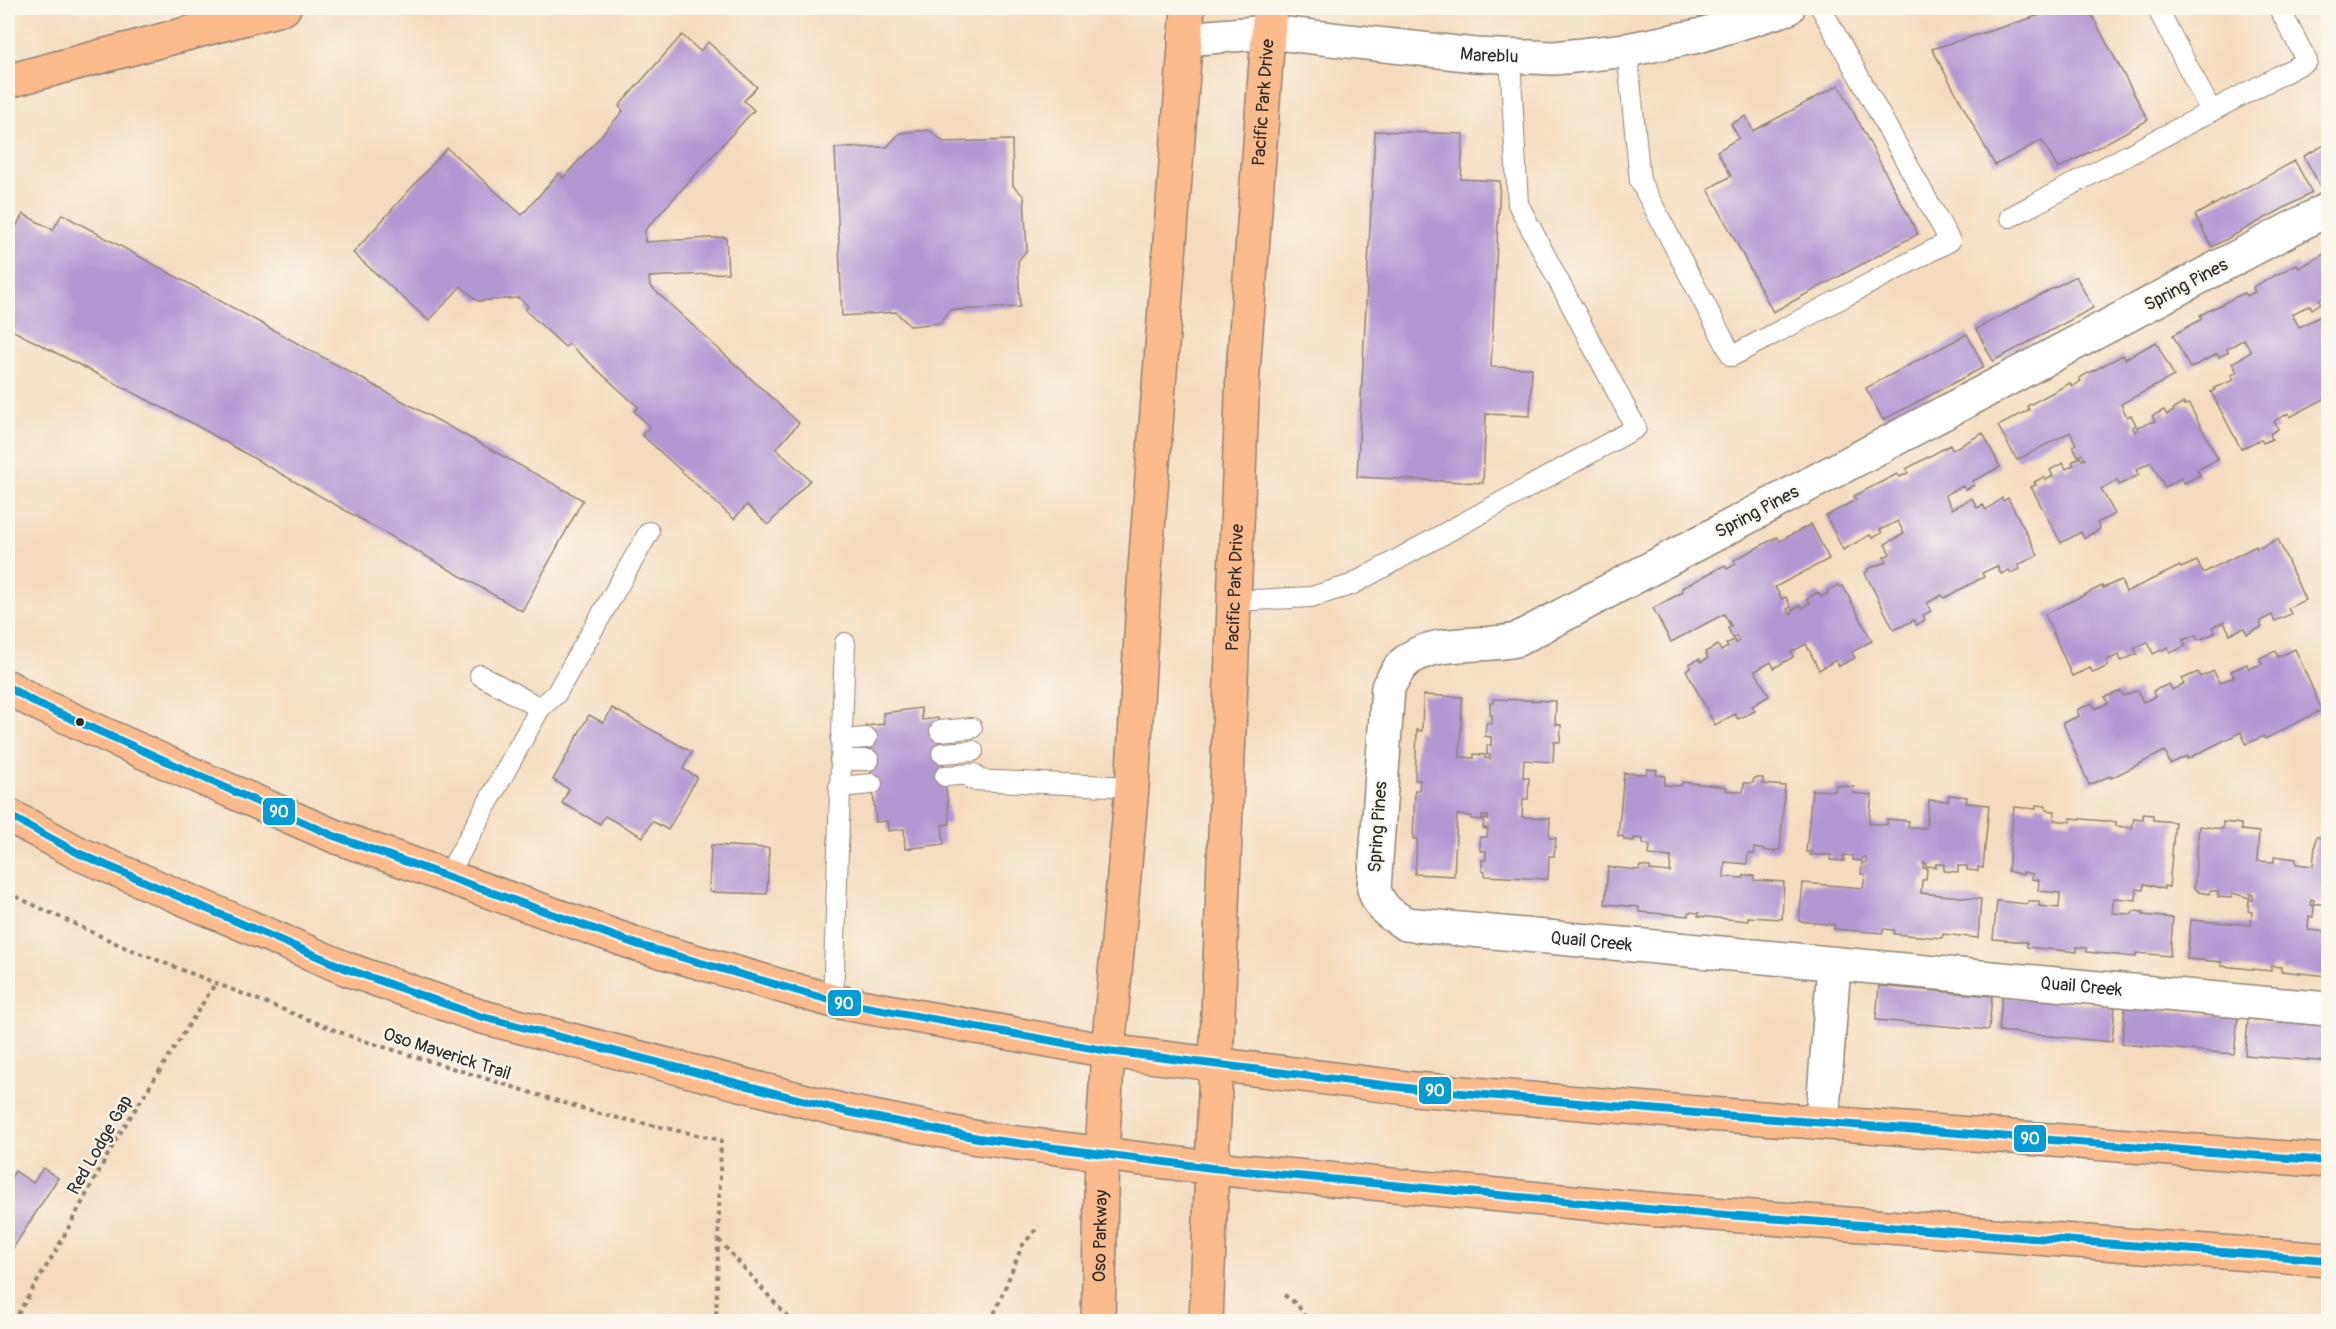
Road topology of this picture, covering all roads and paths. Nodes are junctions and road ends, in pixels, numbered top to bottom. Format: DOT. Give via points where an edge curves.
graph roads {
  1 [pos="284,8"];
  2 [pos="1788,8"];
  3 [pos="1821,8"];
  4 [pos="2157,8"];
  5 [pos="2279,8"];
  6 [pos="1269,20"];
  7 [pos="1186,23"];
  8 [pos="1628,50"];
  9 [pos="1510,57"];
  10 [pos="8,81"];
  11 [pos="2211,111"];
  12 [pos="2328,209"];
  13 [pos="2010,217"];
  14 [pos="649,532"];
  15 [pos="1234,601"];
  16 [pos="845,643"];
  17 [pos="480,675"];
  18 [pos="8,687"];
  19 [pos="540,708"];
  20 [pos="972,728"];
  21 [pos="940,731"];
  22 [pos="867,738"];
  23 [pos="841,740"];
  24 [pos="973,751"];
  25 [pos="942,753"];
  26 [pos="840,760"];
  27 [pos="869,760"];
  28 [pos="945,776"];
  29 [pos="872,783"];
  30 [pos="839,787"];
  31 [pos="1132,787"];
  32 [pos="8,815"];
  33 [pos="447,877"];
  34 [pos="8,893"];
  35 [pos="1386,913"];
  36 [pos="1834,965"];
  37 [pos="215,984"];
  38 [pos="833,1000"];
  39 [pos="2328,1009"];
  40 [pos="1108,1052"];
  41 [pos="1216,1065"];
  42 [pos="1821,1122"];
  43 [pos="1102,1153"];
  44 [pos="2328,1161"];
  45 [pos="1212,1168"];
  46 [pos="1039,1226"];
  47 [pos="718,1240"];
  48 [pos="2328,1260"];
  49 [pos="1284,1296"];
  50 [pos="1053,1314"];
  51 [pos="13,1322"];
  52 [pos="716,1322"];
  53 [pos="792,1322"];
  54 [pos="990,1322"];
  55 [pos="1051,1322"];
  56 [pos="1098,1322"];
  57 [pos="1206,1322"];
  58 [pos="1307,1322"];
  1 -- 10 [label="main road"];
  2 -- 8 [label="street, Mareblu" via="1698,36"];
  3 -- 8 [label="lane" via="1950,241 1732,356 1640,181"];
  4 -- 11 [label="lane"];
  5 -- 11 [label="lane" via="2307,61"];
  6 -- 7 [label="street, Mareblu"];
  6 -- 9 [label="street, Mareblu" via="1475,55"];
  6 -- 15 [label="main road, Pacific Park Drive" via="1243,372"];
  7 -- 31 [label="main road"];
  8 -- 9 [label="street, Mareblu" via="1555,58"];
  9 -- 15 [label="lane" via="1518,204 1636,428 1351,585 1311,597"];
  11 -- 13 [label="lane"];
  12 -- 35 [label="street, Spring Pines" via="1516,640 1441,648 1410,658 1389,687 1374,889"];
  14 -- 19 [label="lane" via="556,694"];
  15 -- 41 [label="main road, Pacific Park Drive"];
  16 -- 23 [label="lane"];
  17 -- 19 [label="lane"];
  18 -- 33 [label="main road" via="334,836"];
  19 -- 33 [label="lane"];
  20 -- 21 [label="lane"];
  22 -- 23 [label="lane"];
  23 -- 26 [label="lane"];
  24 -- 25 [label="lane"];
  26 -- 27 [label="lane"];
  26 -- 30 [label="lane"];
  28 -- 31 [label="lane"];
  29 -- 30 [label="lane"];
  30 -- 38 [label="lane"];
  31 -- 40 [label="main road"];
  32 -- 43 [label="main road" via="78,853 336,965 479,1016 848,1113 978,1138"];
  33 -- 38 [label="main road" via="639,945"];
  34 -- 37 [label="path, Oso Maverick Trail"];
  35 -- 36 [label="street, Quail Creek" via="1406,924"];
  36 -- 39 [label="street, Quail Creek"];
  36 -- 42 [label="street"];
  37 -- 47 [label="path, Oso Maverick Trail" via="355,1038 495,1083 600,1114 721,1140"];
  37 -- 51 [label="path, Red Lodge Gap" via="117,1138"];
  38 -- 40 [label="main road"];
  40 -- 41 [label="main road"];
  40 -- 43 [label="main road"];
  41 -- 42 [label="main road" via="1415,1089"];
  41 -- 45 [label="main road, Pacific Park Drive"];
  42 -- 44 [label="main road"];
  43 -- 45 [label="main road"];
  43 -- 56 [label="main road, Oso Parkway"];
  45 -- 48 [label="main road" via="1647,1209"];
  45 -- 57 [label="main road"];
  46 -- 54 [label="path" via="1022,1246"];
  47 -- 52 [label="path, Oso Maverick Trail"];
  47 -- 53 [label="path"];
  49 -- 58 [label="path" via="1296,1303"];
  50 -- 55 [label="path"];
}
